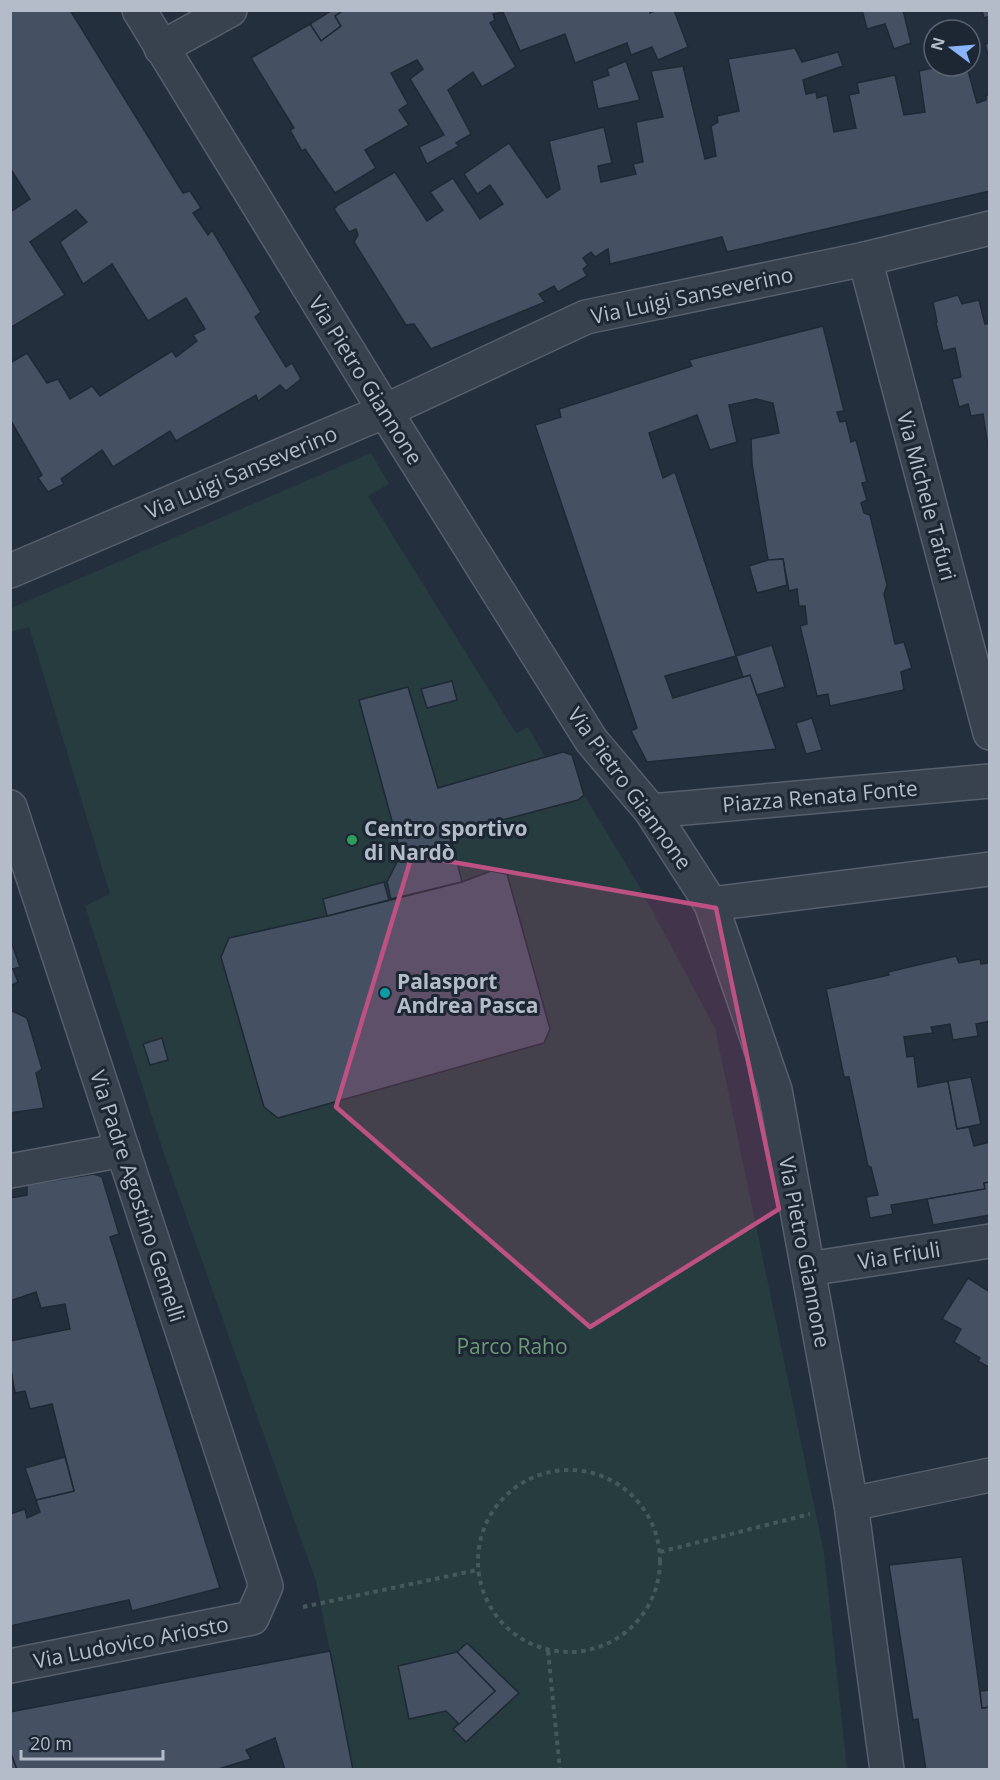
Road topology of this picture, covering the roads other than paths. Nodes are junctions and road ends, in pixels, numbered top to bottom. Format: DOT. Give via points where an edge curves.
graph roads {
  1 [pos="139,10"];
  2 [pos="230,10"];
  3 [pos="161,48"];
  4 [pos="990,228"];
  5 [pos="865,259"];
  6 [pos="385,411"];
  7 [pos="12,567"];
  8 [pos="990,733"];
  9 [pos="990,782"];
  10 [pos="10,807"];
  11 [pos="651,811"];
  12 [pos="990,869"];
  13 [pos="711,904"];
  14 [pos="123,1150"];
  15 [pos="10,1171"];
  16 [pos="990,1241"];
  17 [pos="808,1269"];
  18 [pos="990,1475"];
  19 [pos="851,1504"];
  20 [pos="252,1618"];
  21 [pos="10,1666"];
  22 [pos="887,1770"];
  1 -- 3 [label="street, Via Pietro Giannone"];
  2 -- 3 [label="street"];
  3 -- 6 [label="street, Via Pietro Giannone"];
  4 -- 5 [label="street, Via Luigi Sanseverino"];
  5 -- 6 [label="street, Via Luigi Sanseverino" via="586,317"];
  5 -- 8 [label="street, Via Michele Tafuri"];
  6 -- 7 [label="street, Via Luigi Sanseverino"];
  6 -- 11 [label="street, Via Pietro Giannone" via="591,740"];
  9 -- 11 [label="street, Piazza Renata Fonte"];
  10 -- 14 [label="street, Via Padre Agostino Gemelli"];
  11 -- 13 [label="street, Via Pietro Giannone"];
  12 -- 13 [label="street"];
  13 -- 17 [label="street, Via Pietro Giannone" via="775,1090"];
  14 -- 15 [label="street"];
  14 -- 20 [label="street, Via Padre Agostino Gemelli" via="266,1586"];
  16 -- 17 [label="street, Via Friuli"];
  17 -- 19 [label="street, Via Pietro Giannone"];
  18 -- 19 [label="street"];
  19 -- 22 [label="street, Via Pietro Giannone"];
  20 -- 21 [label="street, Via Ludovico Ariosto"];
}
